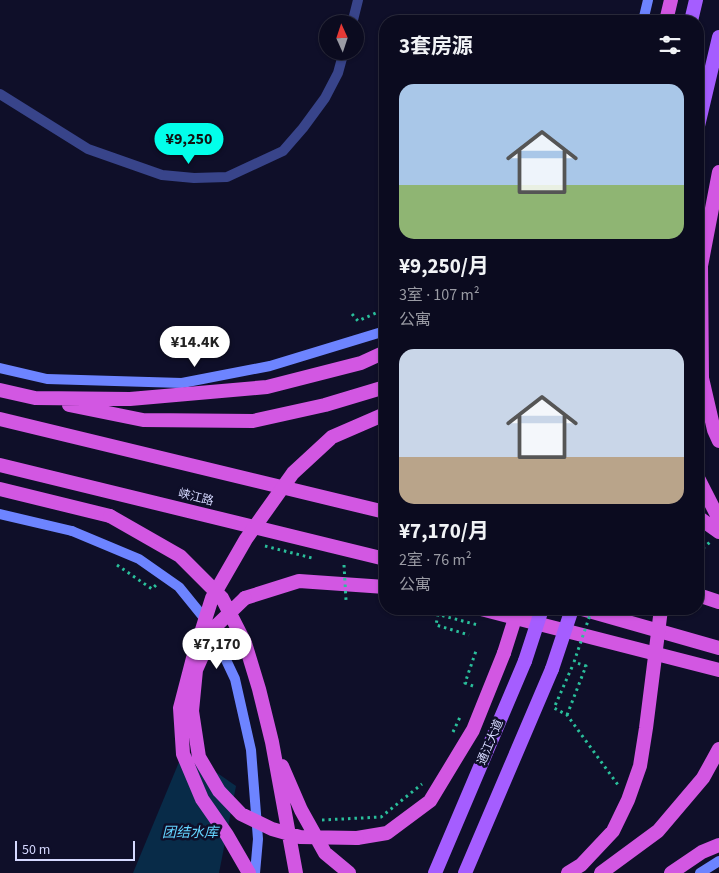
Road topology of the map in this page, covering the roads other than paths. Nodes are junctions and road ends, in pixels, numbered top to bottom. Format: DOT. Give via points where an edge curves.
graph roads {
  1 [pos="358,0"];
  2 [pos="648,0"];
  3 [pos="671,0"];
  4 [pos="696,0"];
  5 [pos="354,15"];
  6 [pos="644,15"];
  7 [pos="667,15"];
  8 [pos="692,15"];
  9 [pos="719,37"];
  10 [pos="342,60"];
  11 [pos="0,94"];
  12 [pos="704,101"];
  13 [pos="719,172"];
  14 [pos="704,250"];
  15 [pos="379,333"];
  16 [pos="379,355"];
  17 [pos="0,368"];
  18 [pos="704,387"];
  19 [pos="379,389"];
  20 [pos="0,390"];
  21 [pos="35,398"];
  22 [pos="379,417"];
  23 [pos="0,419"];
  24 [pos="719,441"];
  25 [pos="0,465"];
  26 [pos="0,489"];
  27 [pos="704,490"];
  28 [pos="379,511"];
  29 [pos="0,514"];
  30 [pos="719,519"];
  31 [pos="704,521"];
  32 [pos="719,532"];
  33 [pos="379,558"];
  34 [pos="379,587"];
  35 [pos="704,597"];
  36 [pos="719,602"];
  37 [pos="504,615"];
  38 [pos="516,615"];
  39 [pos="540,615"];
  40 [pos="570,615"];
  41 [pos="603,615"];
  42 [pos="660,615"];
  43 [pos="719,648"];
  44 [pos="719,670"];
  45 [pos="272,742"];
  46 [pos="719,749"];
  47 [pos="719,845"];
  48 [pos="719,861"];
  49 [pos="249,873"];
  50 [pos="255,873"];
  51 [pos="296,873"];
  52 [pos="349,873"];
  53 [pos="435,873"];
  54 [pos="466,873"];
  55 [pos="568,873"];
  56 [pos="601,873"];
  57 [pos="671,873"];
  58 [pos="700,873"];
  1 -- 5 [label="street"];
  2 -- 6 [label="main road"];
  3 -- 7 [label="highway"];
  4 -- 8 [label="main road"];
  9 -- 12 [label="main road"];
  10 -- 11 [label="street" via="325,98 283,152 227,177 194,178 162,174 88,149"];
  13 -- 14 [label="highway"];
  15 -- 17 [label="main road" via="270,366 182,383 46,379"];
  16 -- 21 [label="highway" via="361,363 267,386 130,399"];
  18 -- 24 [label="highway"];
  19 -- 21 [label="highway" via="253,421 143,420"];
  20 -- 21 [label="highway"];
  22 -- 49 [label="highway, bridge" via="332,437 293,472 246,540 212,598 193,658 180,708 183,754 202,799 228,835"];
  23 -- 28 [label="highway"];
  25 -- 33 [label="highway, 峡江路"];
  26 -- 45 [label="highway, bridge" via="110,516 180,556 222,598 244,643 260,689"];
  27 -- 30 [label="highway"];
  29 -- 50 [label="main road, bridge" via="72,531 139,559 179,587 209,624 234,678 251,750 258,839"];
  31 -- 32 [label="highway"];
  34 -- 38 [label="highway, bridge" via="299,581 245,598 215,627 196,670 192,711 199,756 219,791 241,814 272,829 300,837 357,838 387,833 430,801 473,730"];
  35 -- 36 [label="highway"];
  37 -- 44 [label="highway"];
  39 -- 53 [label="main road, 通江大道, bridge" via="524,662"];
  40 -- 54 [label="main road, bridge" via="552,669"];
  41 -- 43 [label="highway"];
  42 -- 55 [label="highway, bridge" via="641,757 628,800 613,831 581,865"];
  45 -- 51 [label="highway, bridge"];
  45 -- 52 [label="highway, bridge" via="301,810 325,853"];
  46 -- 56 [label="highway, bridge" via="703,778 658,831"];
  47 -- 57 [label="highway" via="702,852"];
  48 -- 58 [label="main road"];
}
